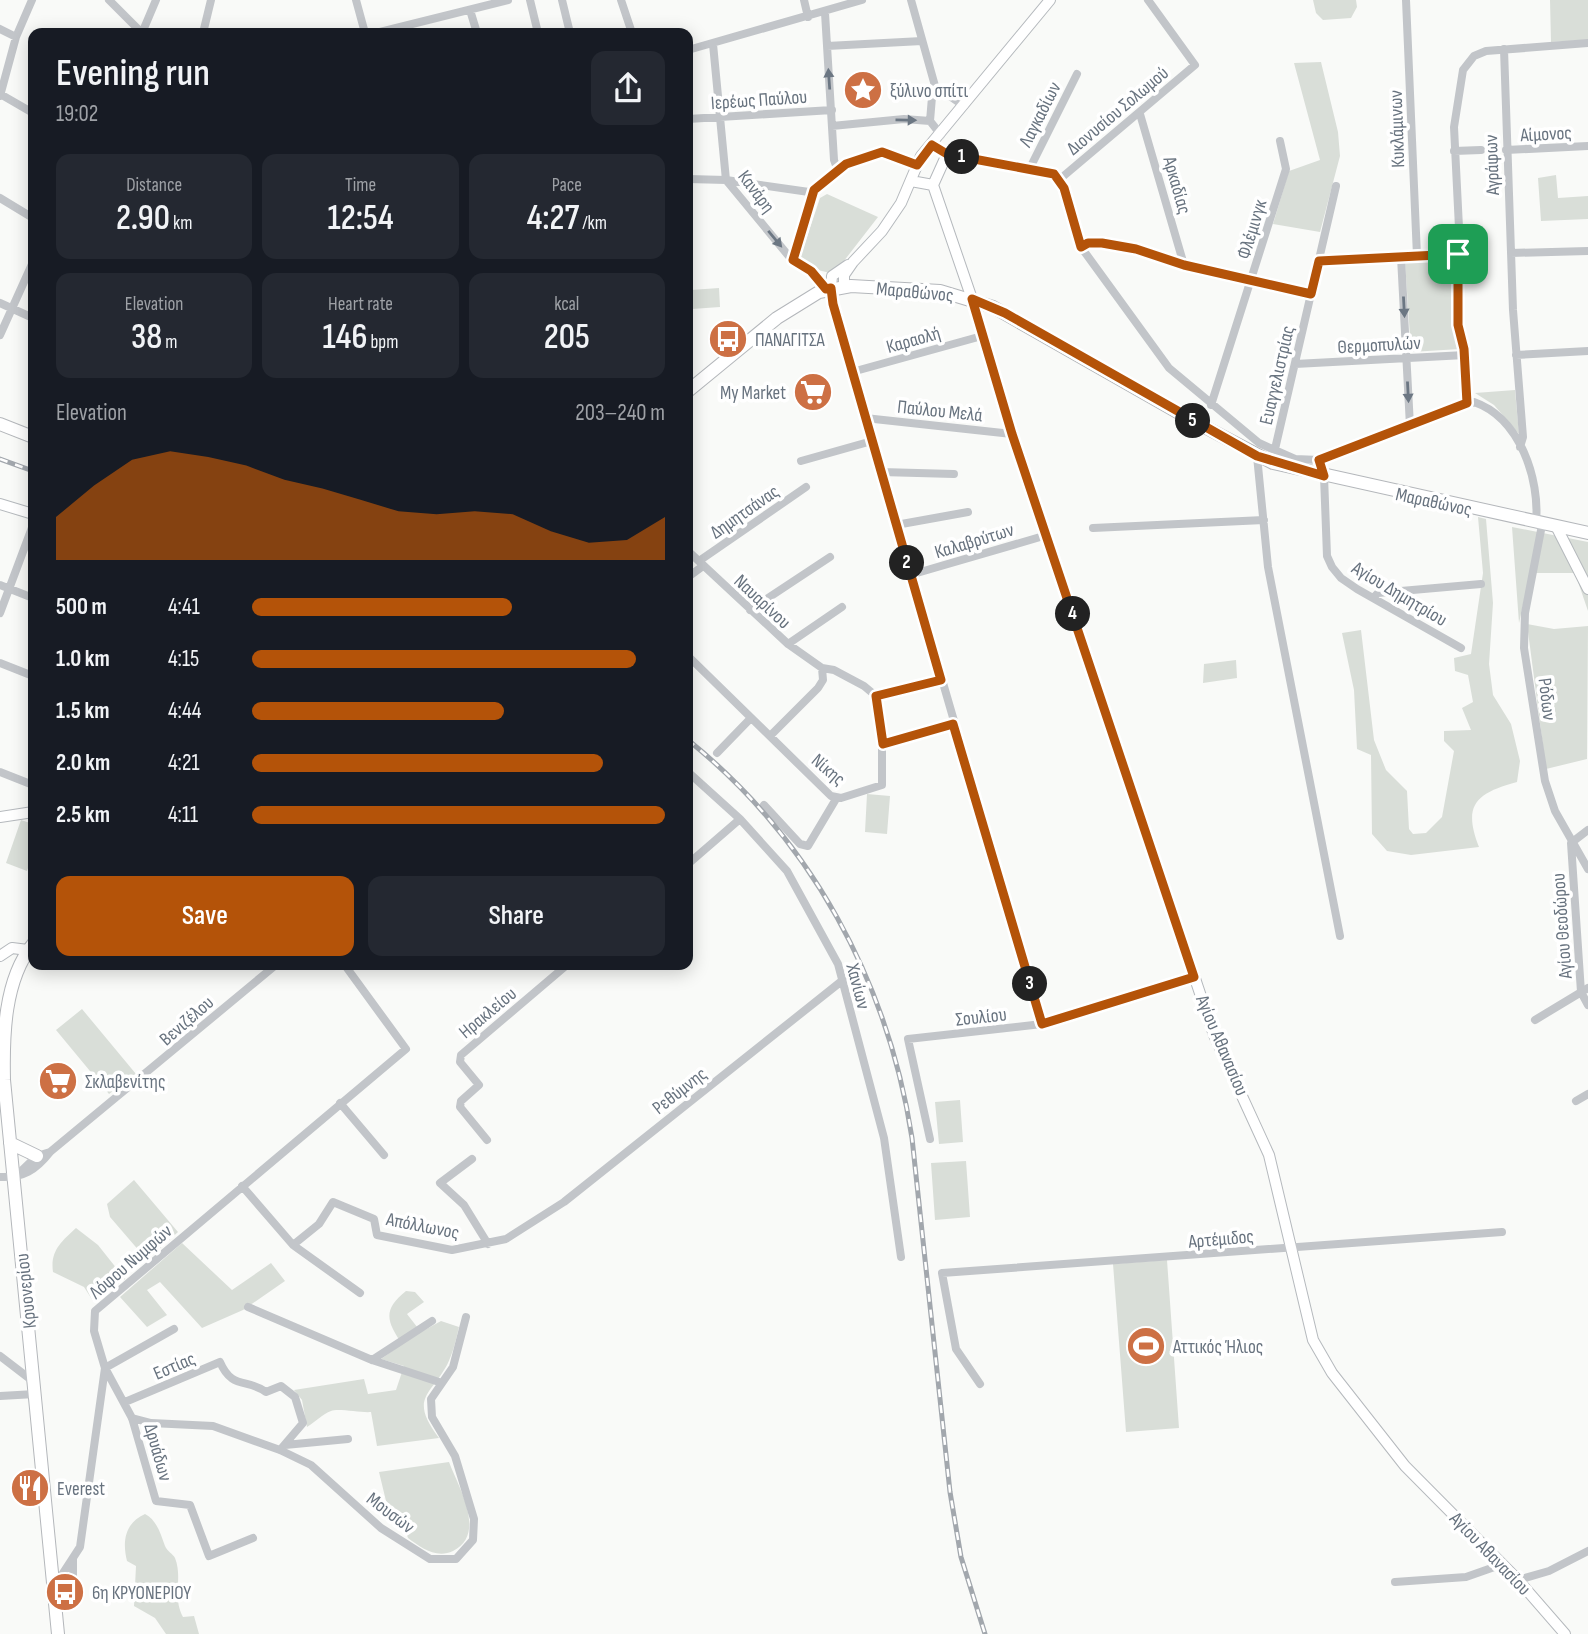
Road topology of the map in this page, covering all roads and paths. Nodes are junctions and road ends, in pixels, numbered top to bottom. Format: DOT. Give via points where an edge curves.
graph roads {
  1 [pos="32,0"];
  2 [pos="110,0"];
  3 [pos="156,0"];
  4 [pos="211,0"];
  5 [pos="356,0"];
  6 [pos="508,0"];
  7 [pos="530,0"];
  8 [pos="562,0"];
  9 [pos="621,0"];
  10 [pos="804,0"];
  11 [pos="862,0"];
  12 [pos="911,0"];
  13 [pos="1049,0"];
  14 [pos="1148,0"];
  15 [pos="1406,0"];
  16 [pos="497,1"];
  17 [pos="470,9"];
  18 [pos="825,13"];
  19 [pos="808,17"];
  20 [pos="137,28"];
  21 [pos="144,28"];
  22 [pos="204,28"];
  23 [pos="364,28"];
  24 [pos="396,28"];
  25 [pos="476,28"];
  26 [pos="537,28"];
  27 [pos="569,28"];
  28 [pos="630,28"];
  29 [pos="0,29"];
  30 [pos="16,37"];
  31 [pos="922,41"];
  32 [pos="713,44"];
  33 [pos="1588,44"];
  34 [pos="827,46"];
  35 [pos="693,49"];
  36 [pos="1504,49"];
  37 [pos="1077,74"];
  38 [pos="937,93"];
  39 [pos="0,95"];
  40 [pos="964,106"];
  41 [pos="28,110"];
  42 [pos="831,110"];
  43 [pos="1140,114"];
  44 [pos="719,118"];
  45 [pos="693,119"];
  46 [pos="930,121"];
  47 [pos="832,126"];
  48 [pos="941,135"];
  49 [pos="1280,141"];
  50 [pos="932,145"];
  51 [pos="1588,146"];
  52 [pos="1481,150"];
  53 [pos="1506,150"];
  54 [pos="1454,151"];
  55 [pos="947,154"];
  56 [pos="917,165"];
  57 [pos="1030,167"];
  58 [pos="838,171"];
  59 [pos="693,179"];
  60 [pos="1060,179"];
  61 [pos="726,180"];
  62 [pos="911,181"];
  63 [pos="933,185"];
  64 [pos="1336,186"];
  65 [pos="814,190"];
  66 [pos="0,198"];
  67 [pos="28,215"];
  68 [pos="1081,247"];
  69 [pos="1588,251"];
  70 [pos="1511,253"];
  71 [pos="1458,254"];
  72 [pos="1417,256"];
  73 [pos="1401,257"];
  74 [pos="793,260"];
  75 [pos="1319,261"];
  76 [pos="853,262"];
  77 [pos="1184,265"];
  78 [pos="811,271"];
  79 [pos="28,273"];
  80 [pos="1251,281"];
  81 [pos="830,284"];
  82 [pos="844,286"];
  83 [pos="1311,294"];
  84 [pos="972,299"];
  85 [pos="0,303"];
  86 [pos="12,309"];
  87 [pos="28,316"];
  88 [pos="0,335"];
  89 [pos="982,336"];
  90 [pos="1588,351"];
  91 [pos="1465,355"];
  92 [pos="1516,355"];
  93 [pos="1406,358"];
  94 [pos="1295,364"];
  95 [pos="852,372"];
  96 [pos="693,387"];
  97 [pos="1467,403"];
  98 [pos="1211,405"];
  99 [pos="865,418"];
  100 [pos="0,424"];
  101 [pos="1410,426"];
  102 [pos="1012,434"];
  103 [pos="28,435"];
  104 [pos="872,441"];
  105 [pos="1520,447"];
  106 [pos="1275,449"];
  107 [pos="1257,456"];
  108 [pos="1319,460"];
  109 [pos="802,461"];
  110 [pos="881,472"];
  111 [pos="954,474"];
  112 [pos="1324,476"];
  113 [pos="806,487"];
  114 [pos="0,504"];
  115 [pos="28,512"];
  116 [pos="968,512"];
  117 [pos="1264,520"];
  118 [pos="1539,524"];
  119 [pos="896,525"];
  120 [pos="1093,527"];
  121 [pos="1557,528"];
  122 [pos="1588,533"];
  123 [pos="1047,535"];
  124 [pos="28,538"];
  125 [pos="693,556"];
  126 [pos="830,557"];
  127 [pos="701,564"];
  128 [pos="693,572"];
  129 [pos="910,575"];
  130 [pos="1481,584"];
  131 [pos="0,585"];
  132 [pos="9,589"];
  133 [pos="1588,589"];
  134 [pos="28,596"];
  135 [pos="1373,598"];
  136 [pos="842,607"];
  137 [pos="750,610"];
  138 [pos="0,613"];
  139 [pos="788,644"];
  140 [pos="1461,648"];
  141 [pos="693,661"];
  142 [pos="0,663"];
  143 [pos="822,668"];
  144 [pos="28,674"];
  145 [pos="941,680"];
  146 [pos="876,696"];
  147 [pos="750,719"];
  148 [pos="953,724"];
  149 [pos="770,736"];
  150 [pos="883,744"];
  151 [pos="717,752"];
  152 [pos="0,772"];
  153 [pos="693,777"];
  154 [pos="28,782"];
  155 [pos="836,799"];
  156 [pos="764,805"];
  157 [pos="28,813"];
  158 [pos="0,817"];
  159 [pos="740,819"];
  160 [pos="1588,830"];
  161 [pos="1571,842"];
  162 [pos="693,860"];
  163 [pos="1588,869"];
  164 [pos="1340,936"];
  165 [pos="28,947"];
  166 [pos="28,954"];
  167 [pos="0,956"];
  168 [pos="270,970"];
  169 [pos="348,970"];
  170 [pos="561,970"];
  171 [pos="1194,977"];
  172 [pos="843,980"];
  173 [pos="1584,990"];
  174 [pos="1588,1005"];
  175 [pos="1535,1020"];
  176 [pos="1042,1024"];
  177 [pos="1588,1094"];
  178 [pos="1576,1101"];
  179 [pos="340,1103"];
  180 [pos="930,1139"];
  181 [pos="487,1140"];
  182 [pos="10,1143"];
  183 [pos="44,1154"];
  184 [pos="384,1155"];
  185 [pos="472,1159"];
  186 [pos="0,1177"];
  187 [pos="14,1178"];
  188 [pos="242,1186"];
  189 [pos="532,1222"];
  190 [pos="1502,1232"];
  191 [pos="488,1244"];
  192 [pos="293,1245"];
  193 [pos="1293,1247"];
  194 [pos="901,1257"];
  195 [pos="360,1293"];
  196 [pos="248,1307"];
  197 [pos="466,1317"];
  198 [pos="432,1321"];
  199 [pos="174,1329"];
  200 [pos="0,1356"];
  201 [pos="372,1360"];
  202 [pos="105,1367"];
  203 [pos="439,1382"];
  204 [pos="980,1384"];
  205 [pos="35,1388"];
  206 [pos="0,1396"];
  207 [pos="125,1402"];
  208 [pos="132,1418"];
  209 [pos="348,1439"];
  210 [pos="282,1448"];
  211 [pos="253,1538"];
  212 [pos="1588,1551"];
  213 [pos="73,1559"];
  214 [pos="1503,1564"];
  215 [pos="1518,1580"];
  216 [pos="1395,1582"];
  217 [pos="54,1587"];
  218 [pos="73,1588"];
  219 [pos="58,1634"];
  220 [pos="1565,1634"];
  1 -- 30 [label="street"];
  2 -- 20 [label="street"];
  3 -- 21 [label="street"];
  4 -- 22 [label="street"];
  5 -- 23 [label="street"];
  6 -- 16 [label="street"];
  7 -- 26 [label="street"];
  8 -- 27 [label="street"];
  9 -- 28 [label="street"];
  10 -- 19 [label="street"];
  11 -- 18 [label="street"];
  12 -- 31 [label="street"];
  13 -- 40 [label="street"];
  14 -- 43 [label="street, Διονυσίου Σολωμού" via="1195,65"];
  15 -- 72 [label="street, Κυκλάμινων"];
  16 -- 17 [label="street"];
  17 -- 24 [label="street"];
  17 -- 25 [label="street"];
  18 -- 19 [label="street"];
  18 -- 34 [label="street"];
  19 -- 32 [label="street"];
  29 -- 30 [label="street"];
  30 -- 39 [label="street"];
  31 -- 34 [label="street"];
  31 -- 38 [label="street"];
  32 -- 35 [label="street"];
  32 -- 44 [label="street, Κανάρη"];
  33 -- 36 [label="street"];
  42 -- 34 [label="street, one-way"];
  36 -- 53 [label="street, Αγράφων"];
  36 -- 54 [label="street" via="1474,56 1464,69"];
  37 -- 57 [label="street, Λαγκαδίων"];
  38 -- 40 [label="street" via="948,93"];
  38 -- 46 [label="street" via="930,101"];
  39 -- 41 [label="street"];
  40 -- 48 [label="street"];
  42 -- 44 [label="street, Ιερέως Παύλου"];
  42 -- 47 [label="street"];
  43 -- 60 [label="street, Διονυσίου Σολωμού"];
  43 -- 77 [label="street, Αρκαδίας"];
  44 -- 45 [label="street, Ιερέως Παύλου"];
  44 -- 61 [label="street, Κανάρη"];
  47 -- 46 [label="street, one-way"];
  46 -- 48 [label="street"];
  47 -- 58 [label="street"];
  48 -- 50 [label="street"];
  49 -- 80 [label="street, Φλέμινγκ" via="1286,169"];
  50 -- 55 [label="street"];
  50 -- 56 [label="street"];
  51 -- 53 [label="street, Αίμονος"];
  52 -- 54 [label="street"];
  53 -- 70 [label="street, Αγράφων"];
  54 -- 71 [label="street"];
  55 -- 57 [label="street"];
  55 -- 63 [label="street"];
  56 -- 58 [label="street" via="882,152"];
  56 -- 62 [label="street"];
  57 -- 60 [label="street"];
  58 -- 65 [label="street"];
  59 -- 61 [label="street"];
  60 -- 68 [label="street"];
  61 -- 65 [label="street"];
  61 -- 74 [label="street, Κανάρη, one-way"];
  62 -- 63 [label="street"];
  62 -- 76 [label="street" via="887,225"];
  63 -- 84 [label="street, Αγίου Αθανασίου"];
  64 -- 75 [label="street, Ευαγγελιστρίας"];
  65 -- 74 [label="street"];
  66 -- 67 [label="street"];
  68 -- 77 [label="street" via="1102,243"];
  68 -- 98 [label="street" via="1169,368"];
  69 -- 70 [label="street"];
  70 -- 92 [label="street, Αγράφων"];
  71 -- 72 [label="street"];
  71 -- 91 [label="street" via="1458,325"];
  72 -- 73 [label="street"];
  73 -- 75 [label="street"];
  73 -- 93 [label="street, one-way"];
  74 -- 78 [label="street, Κανάρη"];
  75 -- 83 [label="street, Ευαγγελιστρίας"];
  76 -- 81 [label="street"];
  76 -- 82 [label="street" via="845,273"];
  77 -- 80 [label="street"];
  78 -- 81 [label="street, Κανάρη"];
  78 -- 81 [label="street"];
  79 -- 86 [label="street"];
  80 -- 83 [label="street"];
  80 -- 98 [label="street, Φλέμινγκ"];
  81 -- 82 [label="main road, Μαραθώνος"];
  81 -- 95 [label="street"];
  81 -- 96 [label="main road, Μαραθώνος" via="777,318"];
  82 -- 84 [label="main road, Μαραθώνος" via="921,289"];
  83 -- 94 [label="street, Ευαγγελιστρίας"];
  84 -- 89 [label="street, Αγίου Αθανασίου"];
  84 -- 107 [label="main road, Μαραθώνος" via="1005,313"];
  85 -- 86 [label="street"];
  86 -- 87 [label="street"];
  86 -- 88 [label="street"];
  89 -- 95 [label="street, Καραολή"];
  89 -- 102 [label="street, Αγίου Αθανασίου"];
  90 -- 92 [label="street"];
  91 -- 93 [label="street, Θερμοπυλών"];
  91 -- 97 [label="street"];
  92 -- 105 [label="street, Αγράφων"];
  93 -- 94 [label="street, Θερμοπυλών"];
  93 -- 101 [label="street, one-way"];
  94 -- 106 [label="street, Ευαγγελιστρίας"];
  95 -- 99 [label="street"];
  97 -- 101 [label="street"];
  97 -- 105 [label="street" via="1483,405 1493,413"];
  98 -- 106 [label="street" via="1245,433"];
  99 -- 102 [label="street, Παύλου Μελά"];
  99 -- 104 [label="street"];
  100 -- 103 [label="main road"];
  101 -- 108 [label="street"];
  102 -- 123 [label="street, Αγίου Αθανασίου"];
  104 -- 109 [label="street"];
  104 -- 110 [label="street"];
  105 -- 118 [label="street, Ρόδων" via="1536,484"];
  106 -- 108 [label="street" via="1295,459"];
  107 -- 112 [label="main road, Μαραθώνος"];
  107 -- 117 [label="street"];
  108 -- 112 [label="street, Αγίου Δημητρίου"];
  110 -- 111 [label="street"];
  110 -- 119 [label="street"];
  112 -- 118 [label="main road, Μαραθώνος"];
  112 -- 135 [label="street, Αγίου Δημητρίου" via="1327,556 1341,578"];
  113 -- 127 [label="street, Δημητσάνας"];
  114 -- 115 [label="street"];
  116 -- 119 [label="street"];
  117 -- 120 [label="street"];
  117 -- 164 [label="street" via="1268,567"];
  118 -- 121 [label="main road, Μαραθώνος"];
  118 -- 161 [label="street, Ρόδων" via="1523,634 1545,781"];
  119 -- 129 [label="street"];
  121 -- 122 [label="main road, Μαραθώνος"];
  121 -- 133 [label="street"];
  123 -- 129 [label="street, Καλαβρύτων"];
  123 -- 171 [label="street, Αγίου Αθανασίου"];
  124 -- 132 [label="street"];
  125 -- 127 [label="street, Ναυαρίνου"];
  126 -- 137 [label="street"];
  127 -- 128 [label="street, Δημητσάνας"];
  127 -- 137 [label="street, Ναυαρίνου"];
  129 -- 145 [label="street"];
  130 -- 135 [label="street" via="1378,593"];
  131 -- 132 [label="street"];
  132 -- 134 [label="street"];
  132 -- 138 [label="street"];
  135 -- 140 [label="street, Αγίου Δημητρίου"];
  136 -- 139 [label="street"];
  137 -- 139 [label="street, Ναυαρίνου"];
  139 -- 143 [label="street, Ναυαρίνου"];
  141 -- 147 [label="street, Νίκης"];
  142 -- 144 [label="street"];
  143 -- 146 [label="street" via="834,670"];
  143 -- 149 [label="street" via="818,688"];
  145 -- 146 [label="street"];
  145 -- 148 [label="street"];
  146 -- 150 [label="street, Νίκης"];
  147 -- 149 [label="street, Νίκης"];
  147 -- 151 [label="street"];
  148 -- 150 [label="street"];
  148 -- 176 [label="street"];
  149 -- 155 [label="street, Νίκης"];
  150 -- 155 [label="street, Νίκης" via="882,785"];
  152 -- 154 [label="street"];
  153 -- 159 [label="street, Χανίων"];
  155 -- 156 [label="street" via="808,846 800,844"];
  157 -- 158 [label="street"];
  159 -- 162 [label="street"];
  159 -- 172 [label="street, Χανίων" via="787,871"];
  160 -- 161 [label="street"];
  161 -- 163 [label="street, Ρόδων"];
  161 -- 173 [label="street, Αγίου Θεοδώρου"];
  165 -- 167 [label="street" via="12,948"];
  166 -- 182 [label="main road, Κρυονερίου" via="11,995 4,1039"];
  168 -- 183 [label="street, Βενιζέλου"];
  169 -- 179 [label="street, Λόφου Νυμφών" via="406,1049"];
  170 -- 181 [label="street, Ηρακλείου" via="459,1059 479,1085 460,1107"];
  171 -- 176 [label="street, Σουλίου"];
  171 -- 193 [label="street, Αγίου Αθανασίου" via="1214,1035 1260,1128"];
  172 -- 189 [label="street, Ρεθύμνης" via="564,1202"];
  172 -- 194 [label="street, Χανίων" via="884,1138"];
  173 -- 174 [label="street, Αγίου Θεοδώρου"];
  173 -- 175 [label="street"];
  176 -- 180 [label="street, Σουλίου" via="908,1039"];
  177 -- 178 [label="street"];
  179 -- 184 [label="street"];
  179 -- 188 [label="street, Λόφου Νυμφών"];
  182 -- 183 [label="main road"];
  182 -- 187 [label="main road, Κρυονερίου"];
  183 -- 187 [label="street, Βενιζέλου"];
  183 -- 187 [label="street, Βενιζέλου" via="27,1174"];
  185 -- 191 [label="street" via="440,1183 464,1205"];
  186 -- 187 [label="street"];
  187 -- 205 [label="main road, Κρυονερίου"];
  188 -- 192 [label="street"];
  188 -- 202 [label="street, Λόφου Νυμφών" via="95,1311 94,1331"];
  189 -- 191 [label="street, Απόλλωνος" via="506,1239"];
  190 -- 193 [label="street, Αρτέμιδος"];
  191 -- 192 [label="street, Απόλλωνος" via="452,1250 377,1235 374,1219 333,1202 319,1224"];
  192 -- 195 [label="street"];
  193 -- 204 [label="street, Αρτέμιδος" via="942,1273 956,1349"];
  193 -- 214 [label="street, Αγίου Αθανασίου" via="1313,1340 1332,1373 1405,1466"];
  196 -- 201 [label="street"];
  197 -- 203 [label="street, Μουσών" via="453,1367"];
  198 -- 201 [label="street"];
  199 -- 202 [label="street"];
  200 -- 205 [label="street"];
  201 -- 203 [label="street"];
  202 -- 207 [label="street, Δρυάδων"];
  202 -- 213 [label="street, Λόφου Νυμφών" via="80,1547"];
  203 -- 210 [label="street, Μουσών" via="431,1399 432,1417 455,1456 474,1519 473,1540 456,1559 430,1559 381,1528 311,1465"];
  205 -- 206 [label="street"];
  205 -- 217 [label="main road, Κρυονερίου"];
  207 -- 208 [label="street, Δρυάδων"];
  207 -- 210 [label="street, Εστίας" via="220,1362 239,1384 255,1385 265,1392 275,1387 287,1389 301,1409 303,1423"];
  208 -- 210 [label="street, Μουσών" via="213,1426"];
  208 -- 211 [label="street, Δρυάδων" via="156,1501 190,1505 209,1556"];
  209 -- 210 [label="street"];
  212 -- 215 [label="street"];
  213 -- 217 [label="street, Λόφου Νυμφών"];
  213 -- 218 [label="street"];
  214 -- 215 [label="street, Αγίου Αθανασίου"];
  214 -- 216 [label="street" via="1466,1577"];
  215 -- 220 [label="street, Αγίου Αθανασίου"];
  217 -- 219 [label="main road, Κρυονερίου"];
}
